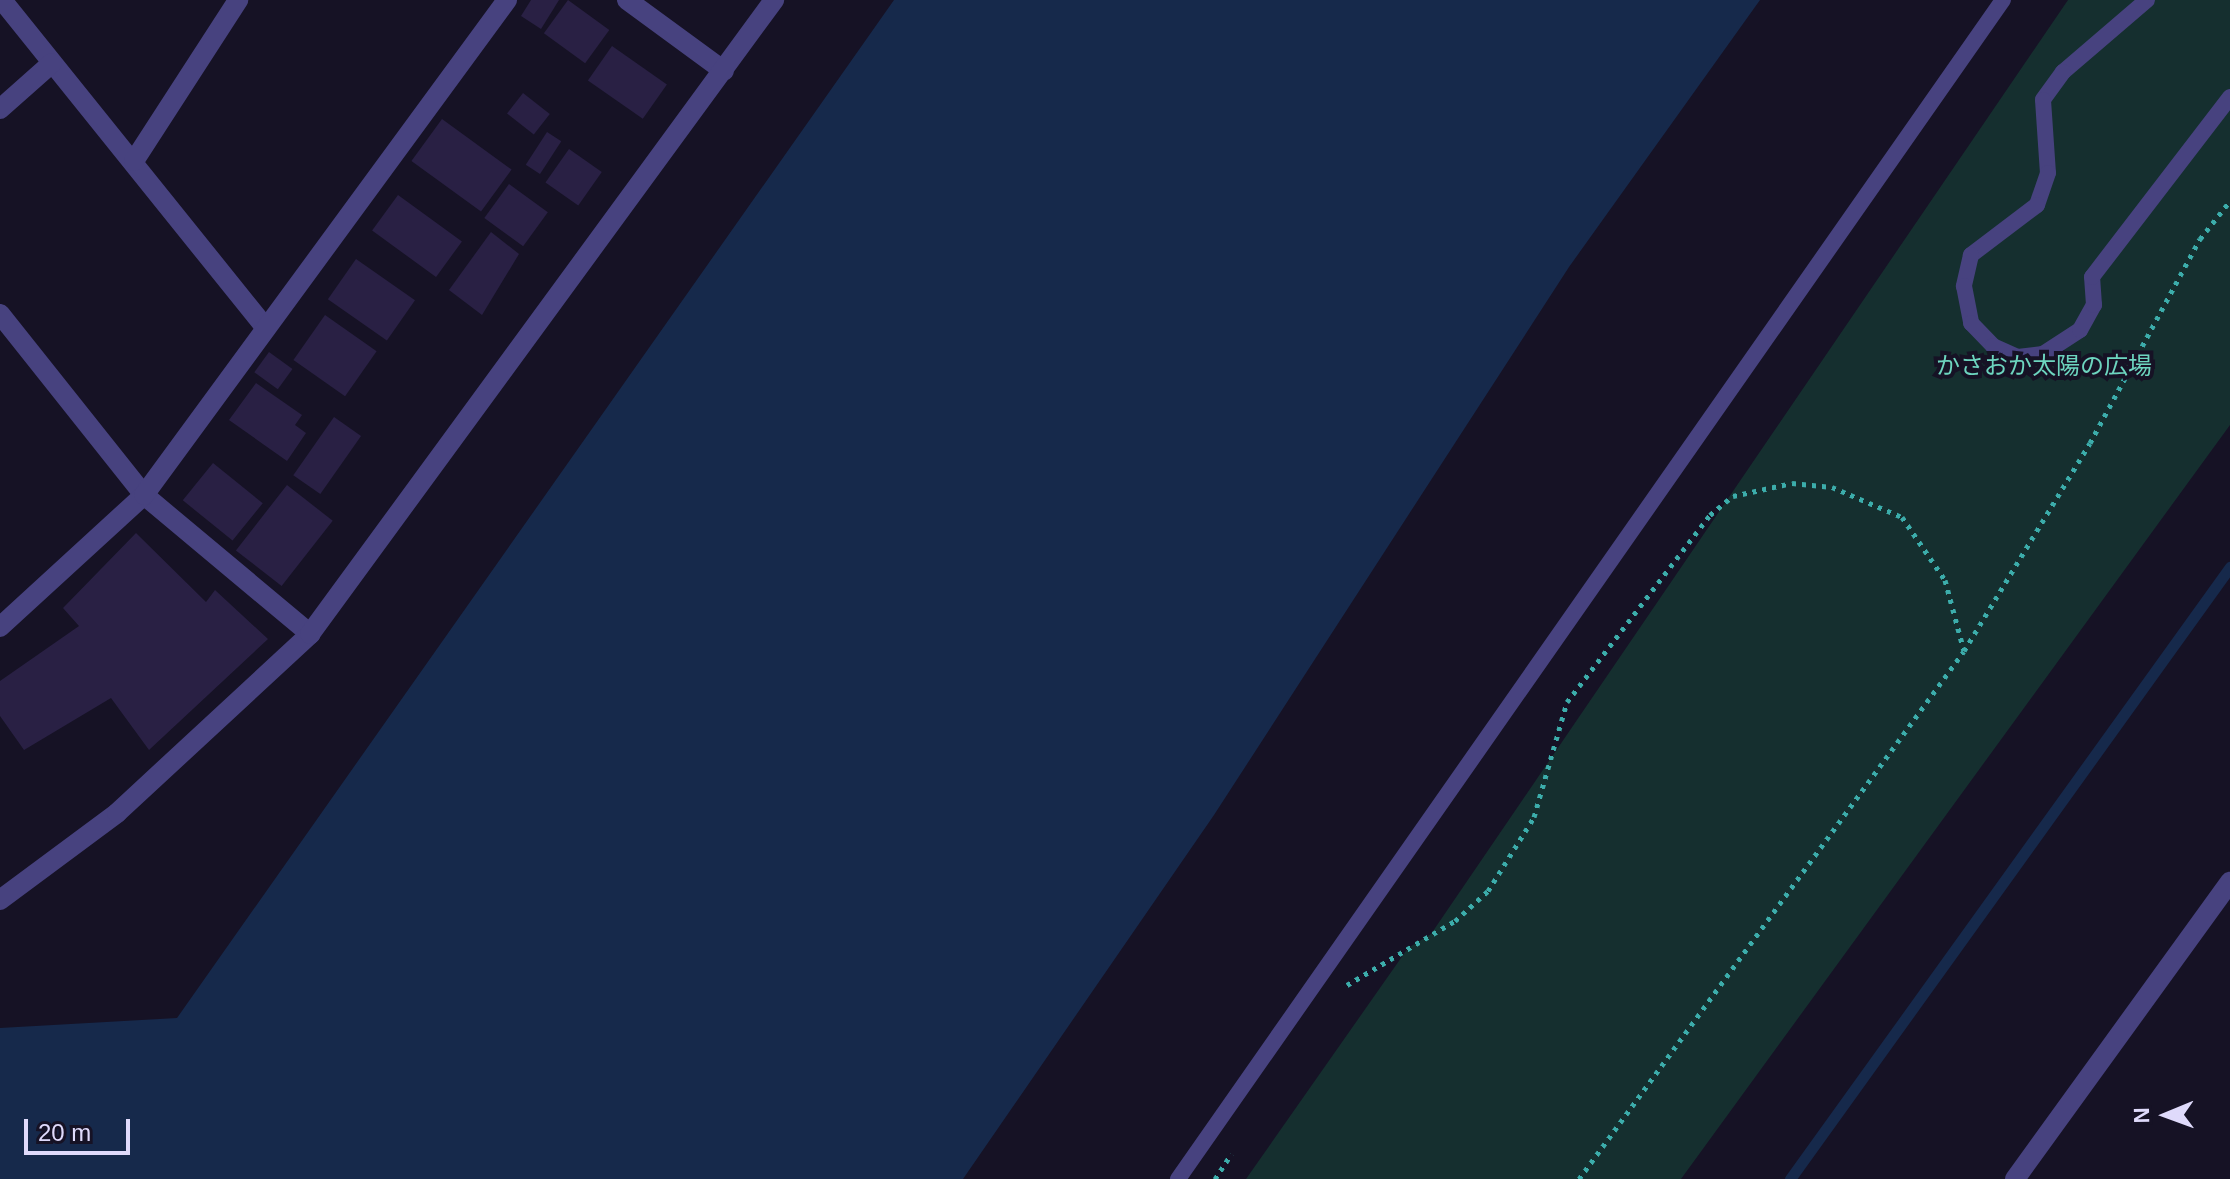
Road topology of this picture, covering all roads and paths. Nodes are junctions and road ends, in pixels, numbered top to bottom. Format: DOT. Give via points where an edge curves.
graph roads {
  1 [pos="2,0"];
  2 [pos="238,0"];
  3 [pos="507,0"];
  4 [pos="627,0"];
  5 [pos="774,0"];
  6 [pos="2003,0"];
  7 [pos="2147,0"];
  8 [pos="52,63"];
  9 [pos="724,71"];
  10 [pos="2230,97"];
  11 [pos="0,109"];
  12 [pos="134,161"];
  13 [pos="2230,201"];
  14 [pos="0,314"];
  15 [pos="266,328"];
  16 [pos="144,495"];
  17 [pos="0,627"];
  18 [pos="310,634"];
  19 [pos="1964,651"];
  20 [pos="2230,882"];
  21 [pos="0,900"];
  22 [pos="1339,997"];
  23 [pos="1238,1142"];
  24 [pos="1178,1179"];
  25 [pos="1215,1179"];
  26 [pos="1579,1179"];
  27 [pos="2015,1179"];
  1 -- 8 [label="street"];
  2 -- 12 [label="street"];
  3 -- 15 [label="street"];
  4 -- 9 [label="street"];
  5 -- 9 [label="street"];
  6 -- 24 [label="lane"];
  7 -- 10 [label="lane" via="2063,72 2043,100 2048,173 2037,205 1971,255 1964,286 1971,323 1993,346 2018,357 2043,354 2080,330 2094,305 2092,277"];
  8 -- 11 [label="street"];
  8 -- 12 [label="street"];
  9 -- 18 [label="street"];
  12 -- 15 [label="street"];
  13 -- 19 [label="path" via="2200,239 2090,443"];
  14 -- 16 [label="street"];
  15 -- 16 [label="street"];
  16 -- 17 [label="street"];
  16 -- 18 [label="street"];
  18 -- 21 [label="street" via="117,813"];
  19 -- 22 [label="path" via="1945,580 1902,517 1832,487 1792,483 1733,496 1710,515 1567,702 1534,817 1488,891 1455,921 1347,984"];
  19 -- 26 [label="path"];
  20 -- 27 [label="street"];
  23 -- 25 [label="path"];
}
